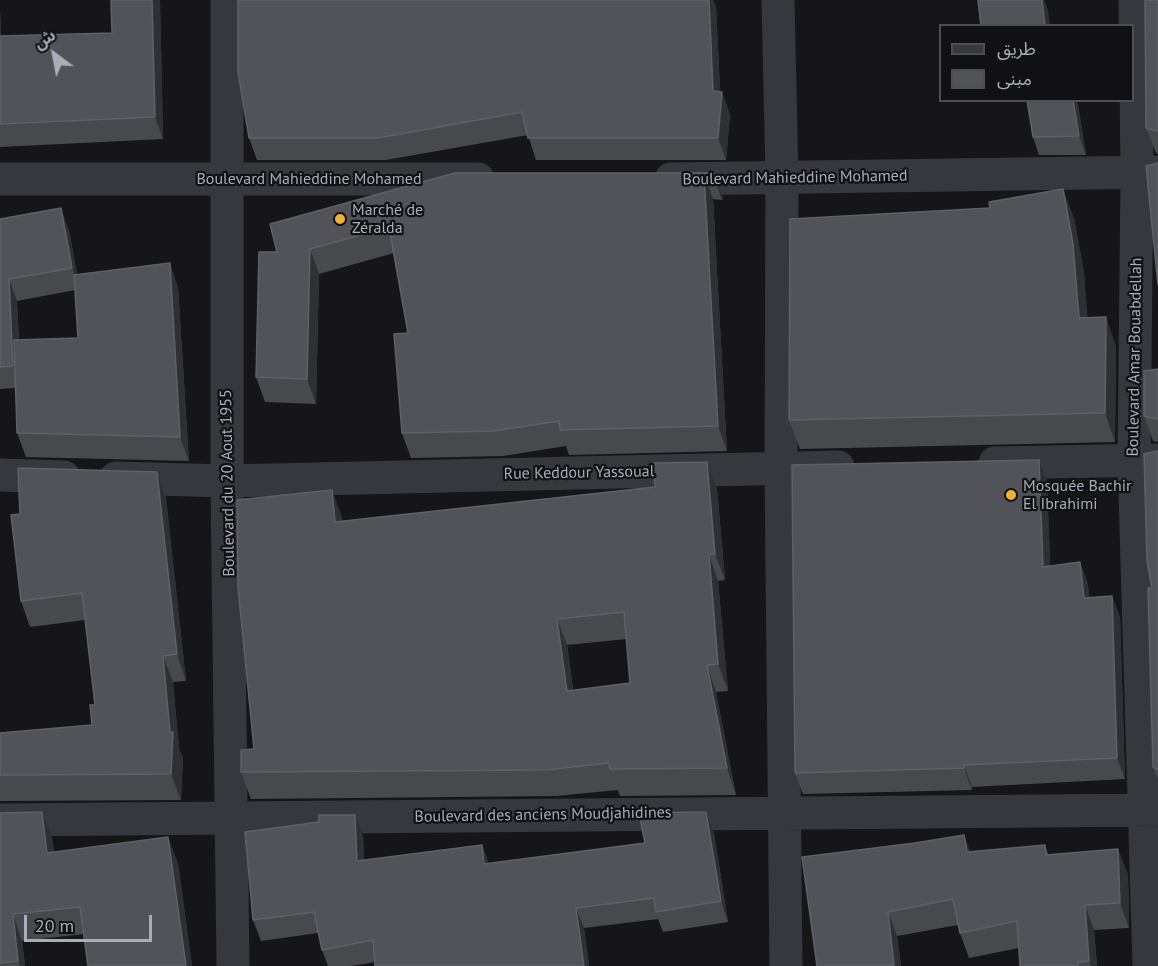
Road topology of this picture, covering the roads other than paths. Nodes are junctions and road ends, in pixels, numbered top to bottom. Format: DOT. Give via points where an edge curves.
graph roads {
  1 [pos="226,0"];
  2 [pos="778,0"];
  3 [pos="1135,0"];
  4 [pos="1147,173"];
  5 [pos="0,179"];
  6 [pos="226,179"];
  7 [pos="510,179"];
  8 [pos="640,179"];
  9 [pos="782,179"];
  10 [pos="1146,460"];
  11 [pos="969,464"];
  12 [pos="863,466"];
  13 [pos="781,468"];
  14 [pos="0,475"];
  15 [pos="227,481"];
  16 [pos="1151,810"];
  17 [pos="783,813"];
  18 [pos="232,818"];
  19 [pos="0,820"];
  20 [pos="233,966"];
  21 [pos="786,966"];
  22 [pos="1149,966"];
  1 -- 6 [label="street, Boulevard du 20 Aout 1955"];
  2 -- 9 [label="street"];
  3 -- 4 [label="street, Boulevard Amar Bouabdellah"];
  4 -- 9 [label="street, Boulevard Mahieddine Mohamed"];
  4 -- 10 [label="street, Boulevard Amar Bouabdellah"];
  5 -- 6 [label="street, Boulevard Mahieddine Mohamed"];
  6 -- 7 [label="street, Boulevard Mahieddine Mohamed"];
  6 -- 15 [label="street, Boulevard du 20 Aout 1955"];
  8 -- 9 [label="street, Boulevard Mahieddine Mohamed"];
  9 -- 13 [label="street"];
  10 -- 11 [label="street"];
  10 -- 16 [label="street, Boulevard Amar Bouabdellah"];
  12 -- 13 [label="street, Rue Keddour Yassoual"];
  13 -- 15 [label="street, Rue Keddour Yassoual"];
  13 -- 17 [label="street"];
  14 -- 15 [label="street, Rue Keddour Yassoual"];
  15 -- 18 [label="street, Boulevard du 20 Aout 1955"];
  16 -- 17 [label="street, Boulevard des anciens Moudjahidines"];
  16 -- 22 [label="street, Boulevard Amar Bouabdellah"];
  17 -- 18 [label="street, Boulevard des anciens Moudjahidines"];
  17 -- 21 [label="street"];
  18 -- 19 [label="street, Boulevard des anciens Moudjahidines"];
  18 -- 20 [label="street, Boulevard du 20 Aout 1955"];
}
